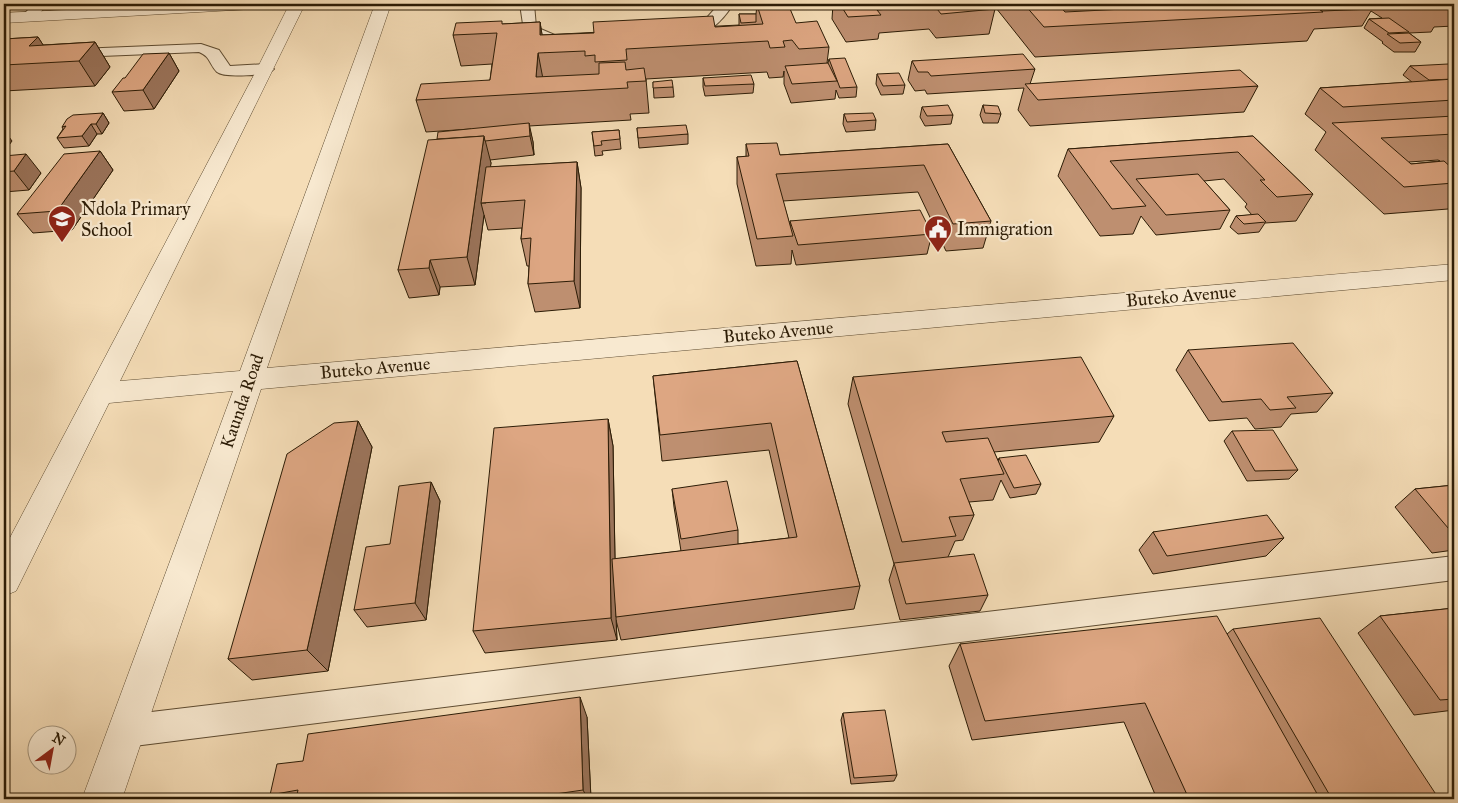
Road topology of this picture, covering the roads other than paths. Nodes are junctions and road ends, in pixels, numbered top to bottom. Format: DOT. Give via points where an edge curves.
graph roads {
  1 [pos="41,4"];
  2 [pos="282,4"];
  3 [pos="297,4"];
  4 [pos="383,4"];
  5 [pos="527,4"];
  6 [pos="726,4"];
  7 [pos="179,6"];
  8 [pos="29,16"];
  9 [pos="4,18"];
  10 [pos="674,37"];
  11 [pos="568,42"];
  12 [pos="4,56"];
  13 [pos="266,69"];
  14 [pos="1454,272"];
  15 [pos="249,379"];
  16 [pos="102,393"];
  17 [pos="1454,568"];
  18 [pos="4,581"];
  19 [pos="126,731"];
  20 [pos="102,799"];
  1 -- 8 [label="lane"];
  2 -- 7 [label="street"];
  3 -- 13 [label="street"];
  4 -- 15 [label="street, Kaunda Road"];
  5 -- 11 [label="lane" via="529,28 548,38"];
  6 -- 10 [label="lane" via="710,24"];
  7 -- 8 [label="street"];
  8 -- 9 [label="street"];
  12 -- 13 [label="lane" via="201,48 214,53 227,71"];
  13 -- 16 [label="street"];
  14 -- 15 [label="street, Buteko Avenue"];
  15 -- 16 [label="street, Buteko Avenue"];
  15 -- 19 [label="street, Kaunda Road"];
  16 -- 18 [label="street"];
  17 -- 19 [label="lane"];
  19 -- 20 [label="street, Kaunda Road"];
}
